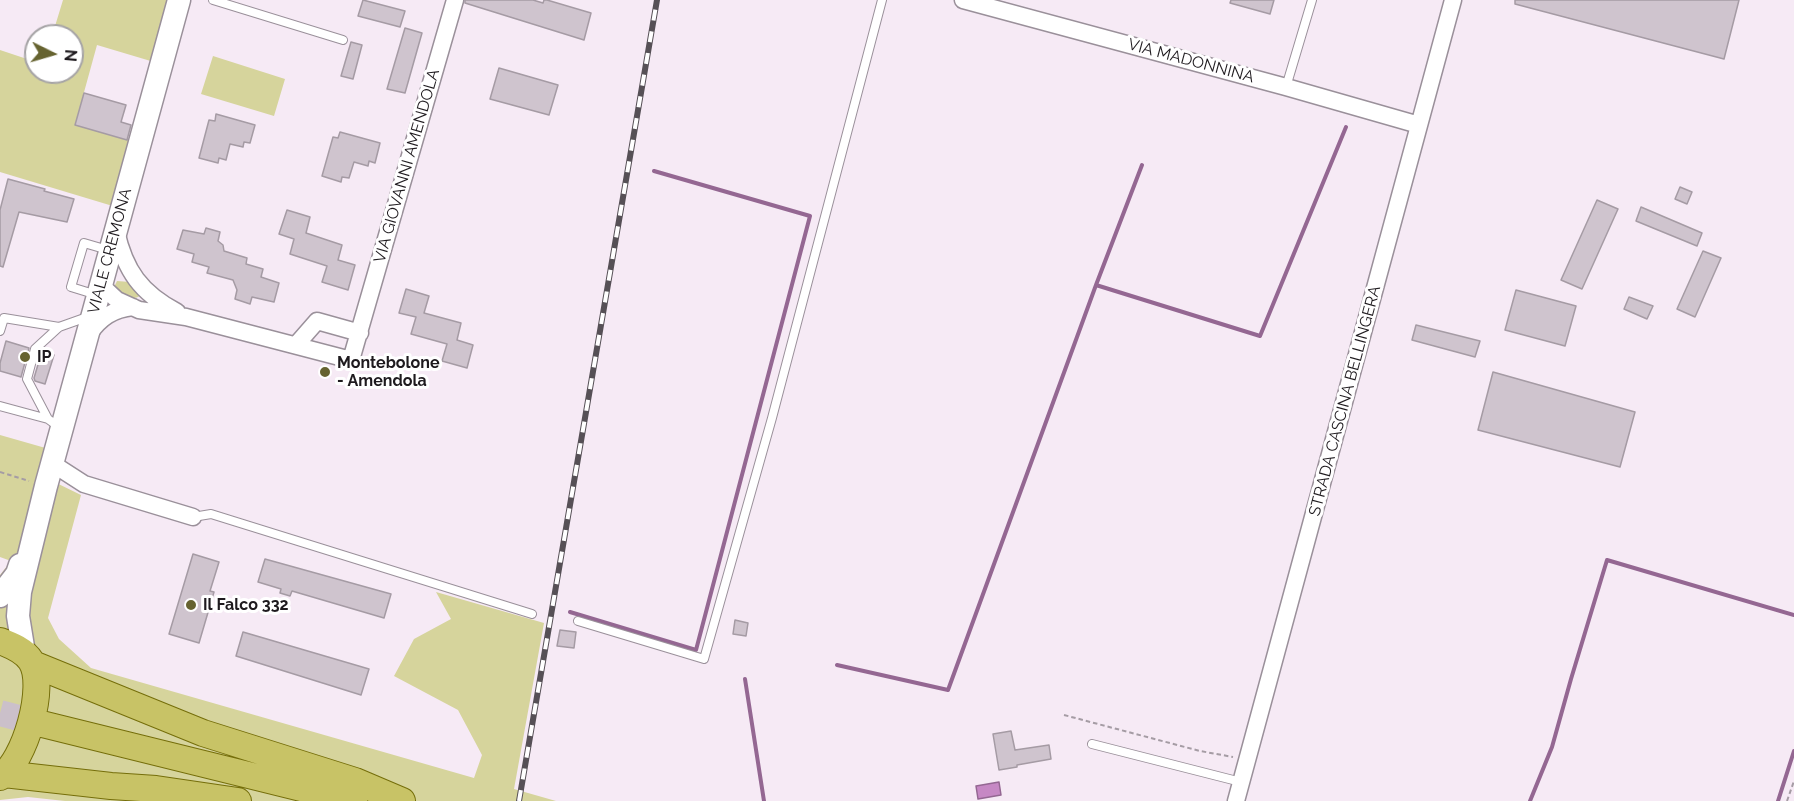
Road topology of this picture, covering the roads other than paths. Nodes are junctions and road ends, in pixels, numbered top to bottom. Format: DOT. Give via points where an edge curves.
graph roads {
  1 [pos="179,0"];
  2 [pos="213,0"];
  3 [pos="455,0"];
  4 [pos="882,0"];
  5 [pos="963,0"];
  6 [pos="1312,0"];
  7 [pos="1453,0"];
  8 [pos="343,40"];
  9 [pos="1286,87"];
  10 [pos="1419,125"];
  11 [pos="114,241"];
  12 [pos="132,276"];
  13 [pos="100,294"];
  14 [pos="132,307"];
  15 [pos="186,317"];
  16 [pos="59,327"];
  17 [pos="0,331"];
  18 [pos="360,333"];
  19 [pos="87,337"];
  20 [pos="296,345"];
  21 [pos="0,406"];
  22 [pos="55,424"];
  23 [pos="53,464"];
  24 [pos="44,494"];
  25 [pos="194,517"];
  26 [pos="0,597"];
  27 [pos="532,614"];
  28 [pos="578,621"];
  29 [pos="0,641"];
  30 [pos="28,659"];
  31 [pos="42,724"];
  32 [pos="1092,744"];
  33 [pos="2,775"];
  34 [pos="1241,782"];
  35 [pos="238,801"];
  36 [pos="354,801"];
  37 [pos="402,801"];
  38 [pos="1236,801"];
  1 -- 11 [label="main road, VIALE CREMONA"];
  2 -- 8 [label="lane"];
  3 -- 18 [label="street, VIA GIOVANNI AMENDOLA"];
  4 -- 28 [label="lane" via="704,659"];
  5 -- 9 [label="street, VIA MADONNINA"];
  6 -- 9 [label="lane"];
  7 -- 10 [label="street, STRADA CASCINA BELLINGERA"];
  9 -- 10 [label="street, VIA MADONNINA"];
  10 -- 34 [label="street, STRADA CASCINA BELLINGERA"];
  11 -- 12 [label="street, VIA GIOVANNI AMENDOLA"];
  11 -- 13 [label="main road, VIALE CREMONA"];
  11 -- 13 [label="lane" via="84,243 75,271 71,287"];
  12 -- 13 [label="street"];
  12 -- 15 [label="street, VIA GIOVANNI AMENDOLA" via="161,303"];
  13 -- 14 [label="street, VIA GIOVANNI AMENDOLA"];
  13 -- 16 [label="lane"];
  13 -- 19 [label="main road, VIALE CREMONA"];
  14 -- 15 [label="street, VIA GIOVANNI AMENDOLA"];
  14 -- 19 [label="street" via="110,313"];
  15 -- 20 [label="street, VIA GIOVANNI AMENDOLA"];
  16 -- 17 [label="lane" via="4,318"];
  16 -- 22 [label="lane" via="35,350 27,379"];
  18 -- 20 [label="street" via="316,321"];
  18 -- 20 [label="street, VIA GIOVANNI AMENDOLA" via="351,360"];
  19 -- 22 [label="main road, VIALE CREMONA"];
  21 -- 22 [label="lane"];
  22 -- 23 [label="main road, VIALE CREMONA"];
  23 -- 24 [label="main road, VIALE CREMONA"];
  23 -- 25 [label="street" via="84,484"];
  24 -- 26 [label="main road, VIALE CREMONA" via="17,574"];
  24 -- 30 [label="main road, VIALE CREMONA" via="20,592 18,616"];
  25 -- 27 [label="lane" via="211,514"];
  29 -- 30 [label="main road" via="12,645"];
  30 -- 33 [label="main road" via="36,685 34,708 16,761"];
  30 -- 37 [label="main road" via="203,733 355,781"];
  31 -- 36 [label="main road"];
  32 -- 34 [label="lane"];
  33 -- 35 [label="main road"];
  34 -- 38 [label="street, STRADA CASCINA BELLINGERA"];
}
